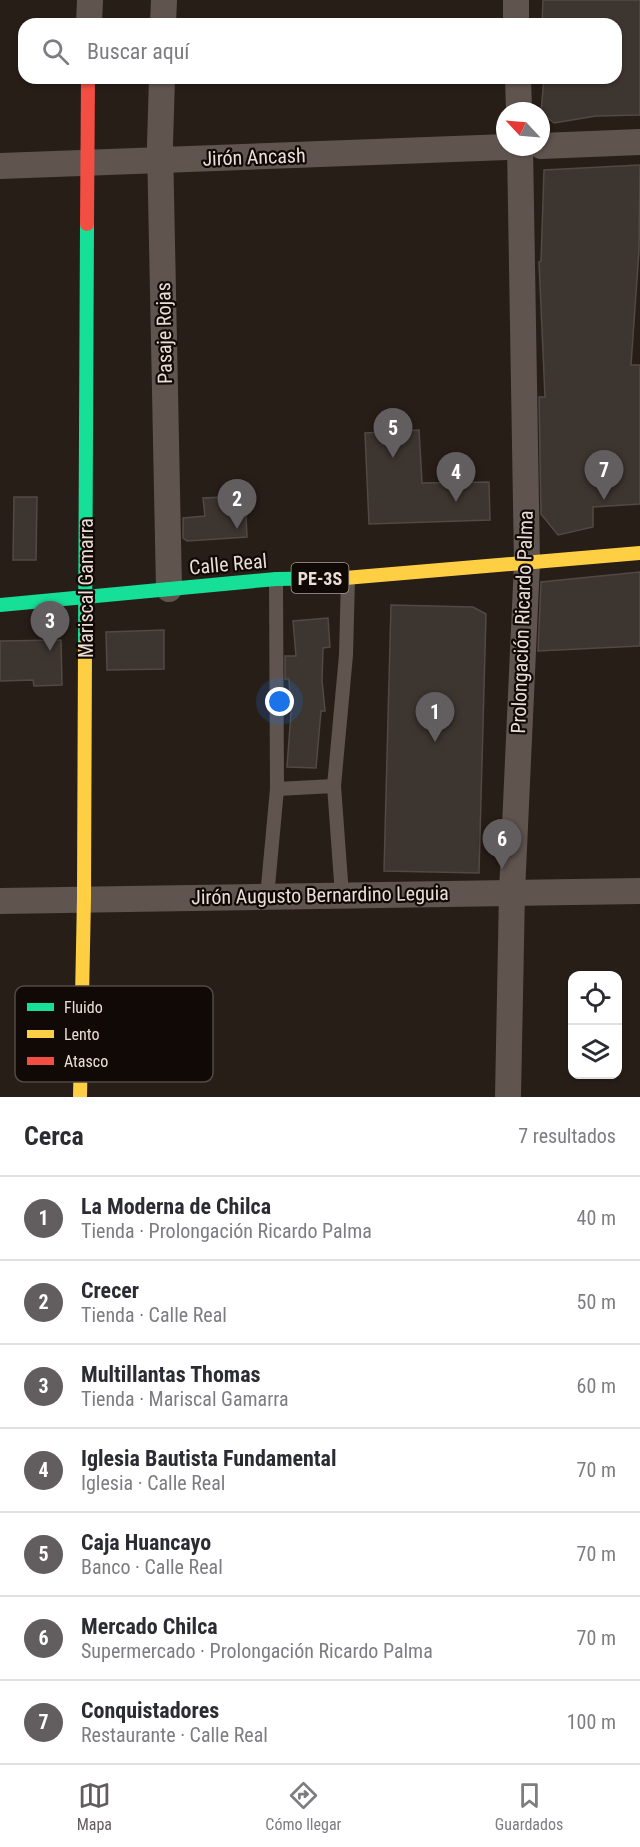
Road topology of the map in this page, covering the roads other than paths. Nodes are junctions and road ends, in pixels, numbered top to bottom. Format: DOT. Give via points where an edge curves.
graph roads {
  1 [pos="90,0"];
  2 [pos="164,0"];
  3 [pos="516,0"];
  4 [pos="89,18"];
  5 [pos="163,18"];
  6 [pos="516,18"];
  7 [pos="88,84"];
  8 [pos="162,84"];
  9 [pos="518,84"];
  10 [pos="519,102"];
  11 [pos="640,142"];
  12 [pos="550,146"];
  13 [pos="496,147"];
  14 [pos="520,156"];
  15 [pos="160,161"];
  16 [pos="87,164"];
  17 [pos="0,166"];
  18 [pos="640,553"];
  19 [pos="527,563"];
  20 [pos="348,578"];
  21 [pos="276,579"];
  22 [pos="169,589"];
  23 [pos="86,596"];
  24 [pos="0,605"];
  25 [pos="334,786"];
  26 [pos="277,789"];
  27 [pos="640,891"];
  28 [pos="512,892"];
  29 [pos="342,895"];
  30 [pos="267,897"];
  31 [pos="84,898"];
  32 [pos="0,901"];
  33 [pos="82,986"];
  34 [pos="80,1082"];
  35 [pos="80,1097"];
  36 [pos="508,1097"];
  1 -- 4 [label="street"];
  2 -- 5 [label="street"];
  3 -- 6 [label="street"];
  7 -- 16 [label="main road, Mariscal Gamarra"];
  8 -- 15 [label="street, Pasaje Rojas"];
  9 -- 10 [label="street"];
  11 -- 12 [label="street"];
  13 -- 15 [label="street, Jirón Ancash"];
  14 -- 19 [label="street, Prolongación Ricardo Palma"];
  15 -- 16 [label="street, Jirón Ancash"];
  15 -- 22 [label="street, Pasaje Rojas"];
  16 -- 17 [label="street, Jirón Ancash"];
  16 -- 23 [label="main road, Mariscal Gamarra"];
  18 -- 19 [label="main road, Calle Real / PE-3S"];
  19 -- 20 [label="main road, Calle Real / PE-3S"];
  19 -- 28 [label="street, Prolongación Ricardo Palma"];
  20 -- 21 [label="main road, Calle Real / PE-3S"];
  20 -- 25 [label="lane" via="346,655"];
  21 -- 22 [label="main road, Calle Real / PE-3S"];
  21 -- 26 [label="lane"];
  22 -- 23 [label="main road, Calle Real / PE-3S"];
  23 -- 24 [label="main road, Calle Real / PE-3S"];
  23 -- 31 [label="main road, Mariscal Gamarra"];
  25 -- 26 [label="lane"];
  25 -- 29 [label="lane"];
  26 -- 30 [label="lane"];
  27 -- 28 [label="street, Jirón Augusto Bernardino Leguia"];
  28 -- 29 [label="street, Jirón Augusto Bernardino Leguia"];
  28 -- 36 [label="street, Prolongación Ricardo Palma"];
  29 -- 30 [label="street, Jirón Augusto Bernardino Leguia"];
  30 -- 31 [label="street, Jirón Augusto Bernardino Leguia"];
  31 -- 32 [label="street, Jirón Augusto Bernardino Leguia"];
  31 -- 33 [label="main road, Mariscal Gamarra"];
  34 -- 35 [label="main road, Mariscal Gamarra"];
}
